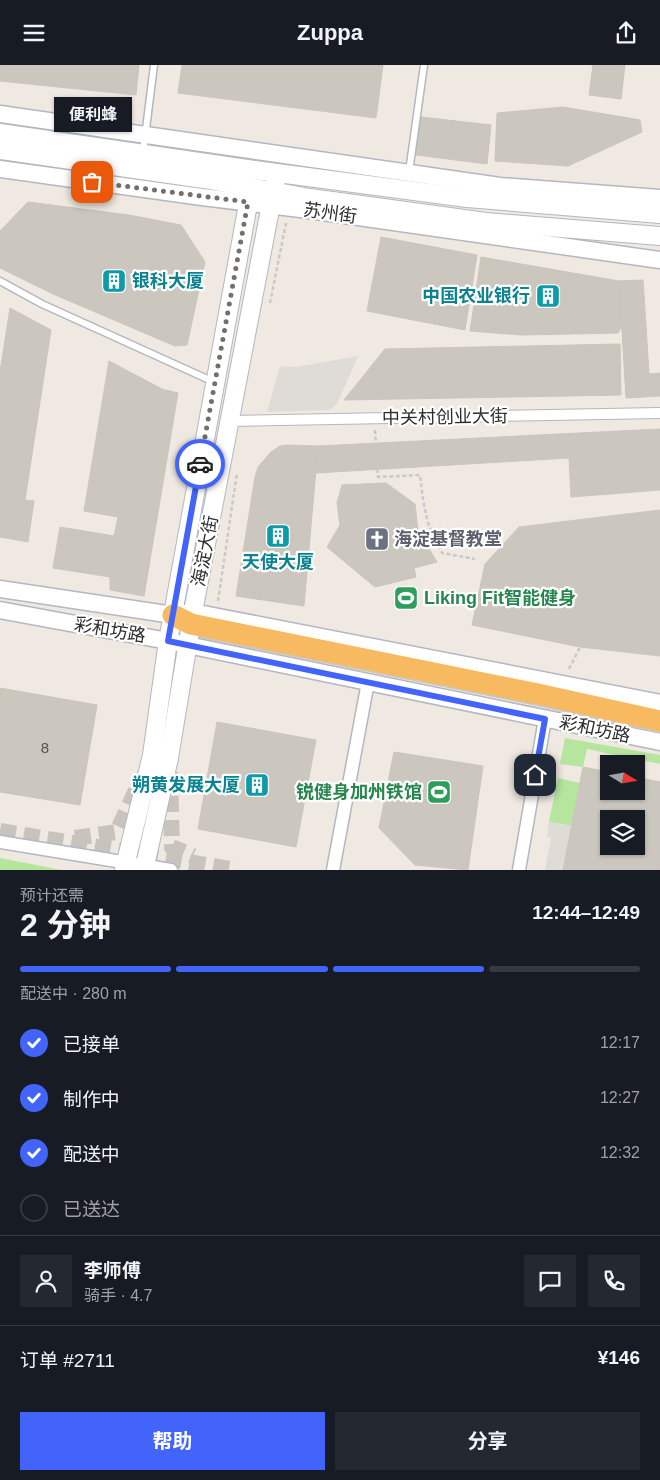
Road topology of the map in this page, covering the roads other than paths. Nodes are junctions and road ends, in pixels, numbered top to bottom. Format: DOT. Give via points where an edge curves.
graph roads {
  1 [pos="154,65"];
  2 [pos="424,65"];
  3 [pos="0,114"];
  4 [pos="0,133"];
  5 [pos="145,135"];
  6 [pos="0,150"];
  7 [pos="143,154"];
  8 [pos="0,169"];
  9 [pos="254,170"];
  10 [pos="277,173"];
  11 [pos="408,182"];
  12 [pos="249,195"];
  13 [pos="272,198"];
  14 [pos="659,204"];
  15 [pos="660,236"];
  16 [pos="660,260"];
  17 [pos="0,281"];
  18 [pos="215,382"];
  19 [pos="660,413"];
  20 [pos="230,421"];
  21 [pos="0,589"];
  22 [pos="0,610"];
  23 [pos="186,617"];
  24 [pos="168,641"];
  25 [pos="188,645"];
  26 [pos="368,682"];
  27 [pos="660,703"];
  28 [pos="545,719"];
  29 [pos="660,721"];
  30 [pos="660,742"];
  31 [pos="0,842"];
  32 [pos="125,866"];
  33 [pos="144,868"];
  34 [pos="171,870"];
  35 [pos="334,870"];
  36 [pos="519,870"];
  1 -- 5 [label="lane"];
  2 -- 11 [label="lane"];
  3 -- 5 [label="street, 苏州街"];
  4 -- 7 [label="main road, 苏州街"];
  5 -- 7 [label="lane"];
  5 -- 11 [label="street, 苏州街"];
  6 -- 12 [label="main road, 苏州街"];
  7 -- 9 [label="main road, 苏州街"];
  8 -- 12 [label="street, 苏州街"];
  9 -- 10 [label="main road, 苏州街"];
  9 -- 12 [label="street"];
  10 -- 11 [label="main road, 苏州街"];
  10 -- 13 [label="main road, 海淀大街"];
  11 -- 14 [label="main road, 苏州街" via="475,199"];
  12 -- 13 [label="main road, 苏州街"];
  12 -- 18 [label="main road, 海淀大街"];
  13 -- 15 [label="main road, 苏州街"];
  13 -- 16 [label="street, 苏州街"];
  13 -- 20 [label="main road, 海淀大街"];
  17 -- 18 [label="lane" via="42,304"];
  18 -- 23 [label="main road, 海淀大街"];
  19 -- 20 [label="street, 中关村创业大街"];
  20 -- 23 [label="main road, 海淀大街"];
  21 -- 23 [label="street, 彩和坊路"];
  22 -- 24 [label="street, 彩和坊路"];
  23 -- 24 [label="main road, 海淀大街"];
  23 -- 25 [label="main road, 海淀大街"];
  23 -- 27 [label="street, 彩和坊路"];
  23 -- 29 [label="highway"];
  24 -- 25 [label="street, 彩和坊路"];
  24 -- 32 [label="main road, 海淀大街" via="152,755"];
  25 -- 26 [label="street, 彩和坊路"];
  25 -- 33 [label="main road, 海淀大街" via="169,759"];
  26 -- 28 [label="street, 彩和坊路"];
  26 -- 35 [label="street"];
  28 -- 30 [label="street, 彩和坊路"];
  28 -- 36 [label="street"];
  31 -- 32 [label="street"];
  32 -- 33 [label="street"];
  33 -- 34 [label="street"];
}
